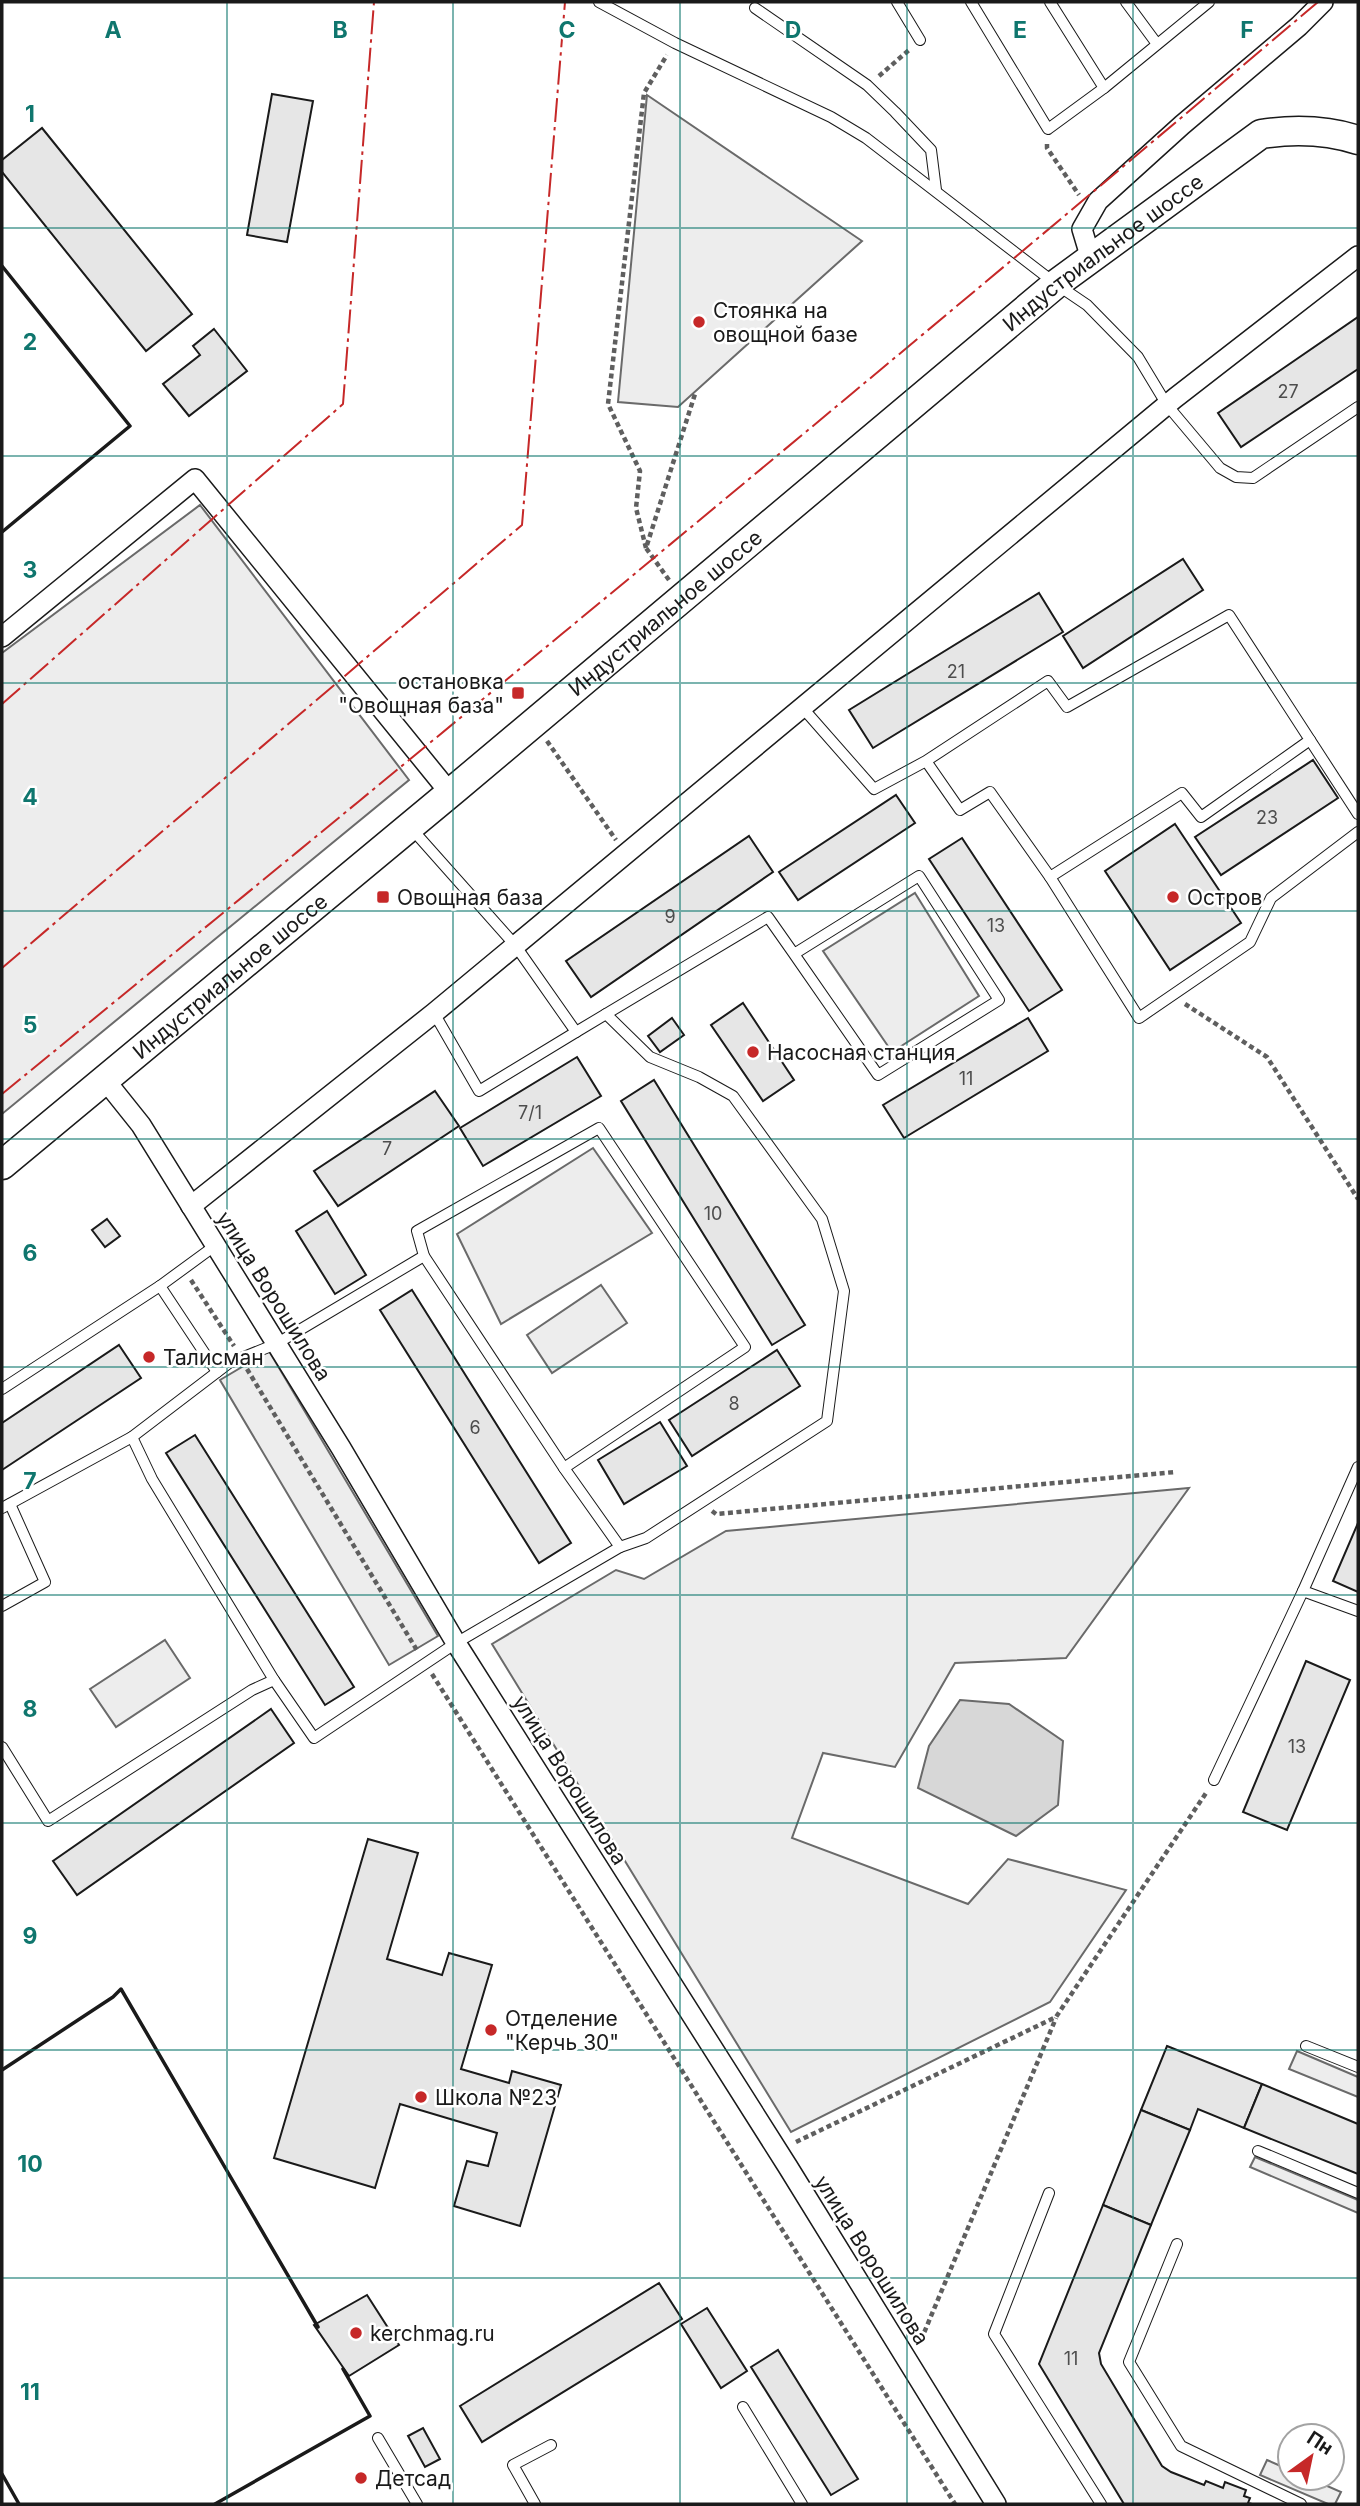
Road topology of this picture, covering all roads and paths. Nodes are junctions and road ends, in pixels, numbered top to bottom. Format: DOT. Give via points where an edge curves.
graph roads {
  1 [pos="599,2"];
  2 [pos="897,2"];
  3 [pos="971,2"];
  4 [pos="1050,2"];
  5 [pos="1126,2"];
  6 [pos="1209,2"];
  7 [pos="1323,2"];
  8 [pos="755,8"];
  9 [pos="920,40"];
  10 [pos="675,43"];
  11 [pos="1157,44"];
  12 [pos="867,85"];
  13 [pos="1104,88"];
  14 [pos="1048,129"];
  15 [pos="1358,140"];
  16 [pos="936,190"];
  17 [pos="1091,214"];
  18 [pos="1358,256"];
  19 [pos="1091,259"];
  20 [pos="1056,284"];
  21 [pos="695,394"];
  22 [pos="1167,405"];
  23 [pos="1358,407"];
  24 [pos="646,548"];
  25 [pos="682,598"];
  26 [pos="2,637"];
  27 [pos="802,706"];
  28 [pos="534,723"];
  29 [pos="1310,740"];
  30 [pos="926,761"];
  31 [pos="450,793"];
  32 [pos="1358,814"];
  33 [pos="410,827"];
  34 [pos="1358,832"];
  35 [pos="625,853"];
  36 [pos="1050,877"];
  37 [pos="515,945"];
  38 [pos="794,954"];
  39 [pos="1172,996"];
  40 [pos="434,1013"];
  41 [pos="606,1014"];
  42 [pos="576,1032"];
  43 [pos="105,1080"];
  44 [pos="2,1165"];
  45 [pos="1358,1199"];
  46 [pos="191,1206"];
  47 [pos="216,1245"];
  48 [pos="424,1256"];
  49 [pos="183,1268"];
  50 [pos="160,1286"];
  51 [pos="276,1344"];
  52 [pos="241,1357"];
  53 [pos="217,1372"];
  54 [pos="2,1389"];
  55 [pos="132,1437"];
  56 [pos="1358,1467"];
  57 [pos="564,1468"];
  58 [pos="1175,1472"];
  59 [pos="701,1502"];
  60 [pos="6,1506"];
  61 [pos="620,1547"];
  62 [pos="1303,1591"];
  63 [pos="2,1606"];
  64 [pos="1358,1611"];
  65 [pos="456,1643"];
  66 [pos="425,1663"];
  67 [pos="274,1680"];
  68 [pos="2,1746"];
  69 [pos="1214,1780"];
  70 [pos="1056,2017"];
  71 [pos="1306,2046"];
  72 [pos="1358,2067"];
  73 [pos="778,2150"];
  74 [pos="1258,2151"];
  75 [pos="1049,2193"];
  76 [pos="1358,2193"];
  77 [pos="1177,2244"];
  78 [pos="922,2340"];
  79 [pos="743,2407"];
  80 [pos="378,2438"];
  81 [pos="551,2445"];
  82 [pos="417,2504"];
  83 [pos="535,2504"];
  84 [pos="802,2504"];
  85 [pos="955,2504"];
  86 [pos="996,2504"];
  87 [pos="1101,2504"];
  88 [pos="1301,2504"];
  1 -- 10 [label="lane"];
  2 -- 9 [label="lane"];
  3 -- 14 [label="lane"];
  4 -- 13 [label="lane"];
  5 -- 11 [label="lane"];
  6 -- 11 [label="lane"];
  7 -- 17 [label="street" via="1098,201"];
  8 -- 12 [label="lane"];
  9 -- 12 [label="path"];
  10 -- 16 [label="lane" via="831,117"];
  10 -- 24 [label="path" via="644,93 608,404 640,471 636,508"];
  11 -- 13 [label="lane"];
  12 -- 16 [label="lane" via="932,150"];
  13 -- 14 [label="lane"];
  14 -- 17 [label="path" via="1047,148"];
  15 -- 19 [label="main road, Индустриальное шоссе" via="1327,132 1261,134"];
  16 -- 20 [label="lane"];
  17 -- 19 [label="street" via="1082,229"];
  18 -- 22 [label="street"];
  19 -- 20 [label="main road, Индустриальное шоссе"];
  20 -- 22 [label="lane" via="1087,305 1138,357"];
  20 -- 25 [label="main road, Индустриальное шоссе"];
  21 -- 24 [label="path"];
  22 -- 23 [label="lane" via="1220,468 1236,477 1254,478"];
  22 -- 27 [label="street"];
  24 -- 25 [label="path"];
  25 -- 28 [label="main road, Индустриальное шоссе"];
  26 -- 31 [label="street" via="195,479"];
  27 -- 30 [label="lane" via="874,789"];
  27 -- 35 [label="street"];
  28 -- 31 [label="main road, Индустриальное шоссе"];
  28 -- 35 [label="path"];
  29 -- 30 [label="lane" via="1229,615 1067,707 1048,681"];
  29 -- 32 [label="lane"];
  29 -- 36 [label="lane" via="1201,817 1182,793"];
  30 -- 36 [label="lane" via="960,810 990,792"];
  31 -- 33 [label="main road, Индустриальное шоссе"];
  33 -- 37 [label="lane"];
  33 -- 43 [label="main road, Индустриальное шоссе"];
  34 -- 39 [label="lane" via="1271,898 1250,942"];
  35 -- 37 [label="street"];
  36 -- 39 [label="lane" via="1139,1018"];
  37 -- 40 [label="street"];
  37 -- 42 [label="lane"];
  38 -- 38 [label="lane" via="919,876 999,1000 878,1075"];
  38 -- 41 [label="lane" via="768,917"];
  39 -- 45 [label="path" via="1267,1057"];
  40 -- 42 [label="lane" via="479,1091"];
  40 -- 46 [label="street"];
  41 -- 42 [label="lane"];
  41 -- 59 [label="lane" via="650,1058 733,1096 821,1219 844,1292 827,1421"];
  43 -- 44 [label="main road, Индустриальное шоссе"];
  43 -- 46 [label="street, улица Ворошилова" via="138,1120"];
  46 -- 47 [label="street, улица Ворошилова"];
  47 -- 49 [label="lane"];
  47 -- 51 [label="street, улица Ворошилова"];
  48 -- 51 [label="lane"];
  48 -- 57 [label="lane"];
  48 -- 57 [label="lane" via="417,1231 599,1128 745,1348"];
  49 -- 50 [label="lane"];
  49 -- 52 [label="path"];
  50 -- 53 [label="lane"];
  50 -- 54 [label="lane"];
  51 -- 52 [label="lane"];
  51 -- 65 [label="street, улица Ворошилова"];
  52 -- 53 [label="lane"];
  52 -- 66 [label="path"];
  53 -- 55 [label="lane"];
  55 -- 60 [label="lane"];
  55 -- 67 [label="lane" via="152,1479"];
  56 -- 62 [label="lane"];
  57 -- 61 [label="lane"];
  58 -- 59 [label="path" via="716,1514"];
  59 -- 61 [label="lane" via="646,1538"];
  60 -- 63 [label="lane" via="45,1582"];
  61 -- 65 [label="lane"];
  62 -- 64 [label="lane"];
  62 -- 69 [label="lane"];
  65 -- 66 [label="lane"];
  65 -- 73 [label="street, улица Ворошилова"];
  66 -- 67 [label="lane" via="314,1738"];
  66 -- 85 [label="path"];
  67 -- 68 [label="lane" via="48,1821"];
  69 -- 70 [label="path"];
  70 -- 73 [label="path"];
  70 -- 78 [label="path"];
  71 -- 72 [label="lane"];
  73 -- 86 [label="street, улица Ворошилова"];
  74 -- 76 [label="lane"];
  75 -- 87 [label="lane" via="994,2334"];
  77 -- 88 [label="lane" via="1129,2362 1181,2446"];
  79 -- 84 [label="lane"];
  80 -- 82 [label="lane"];
  81 -- 83 [label="lane" via="513,2466"];
}
